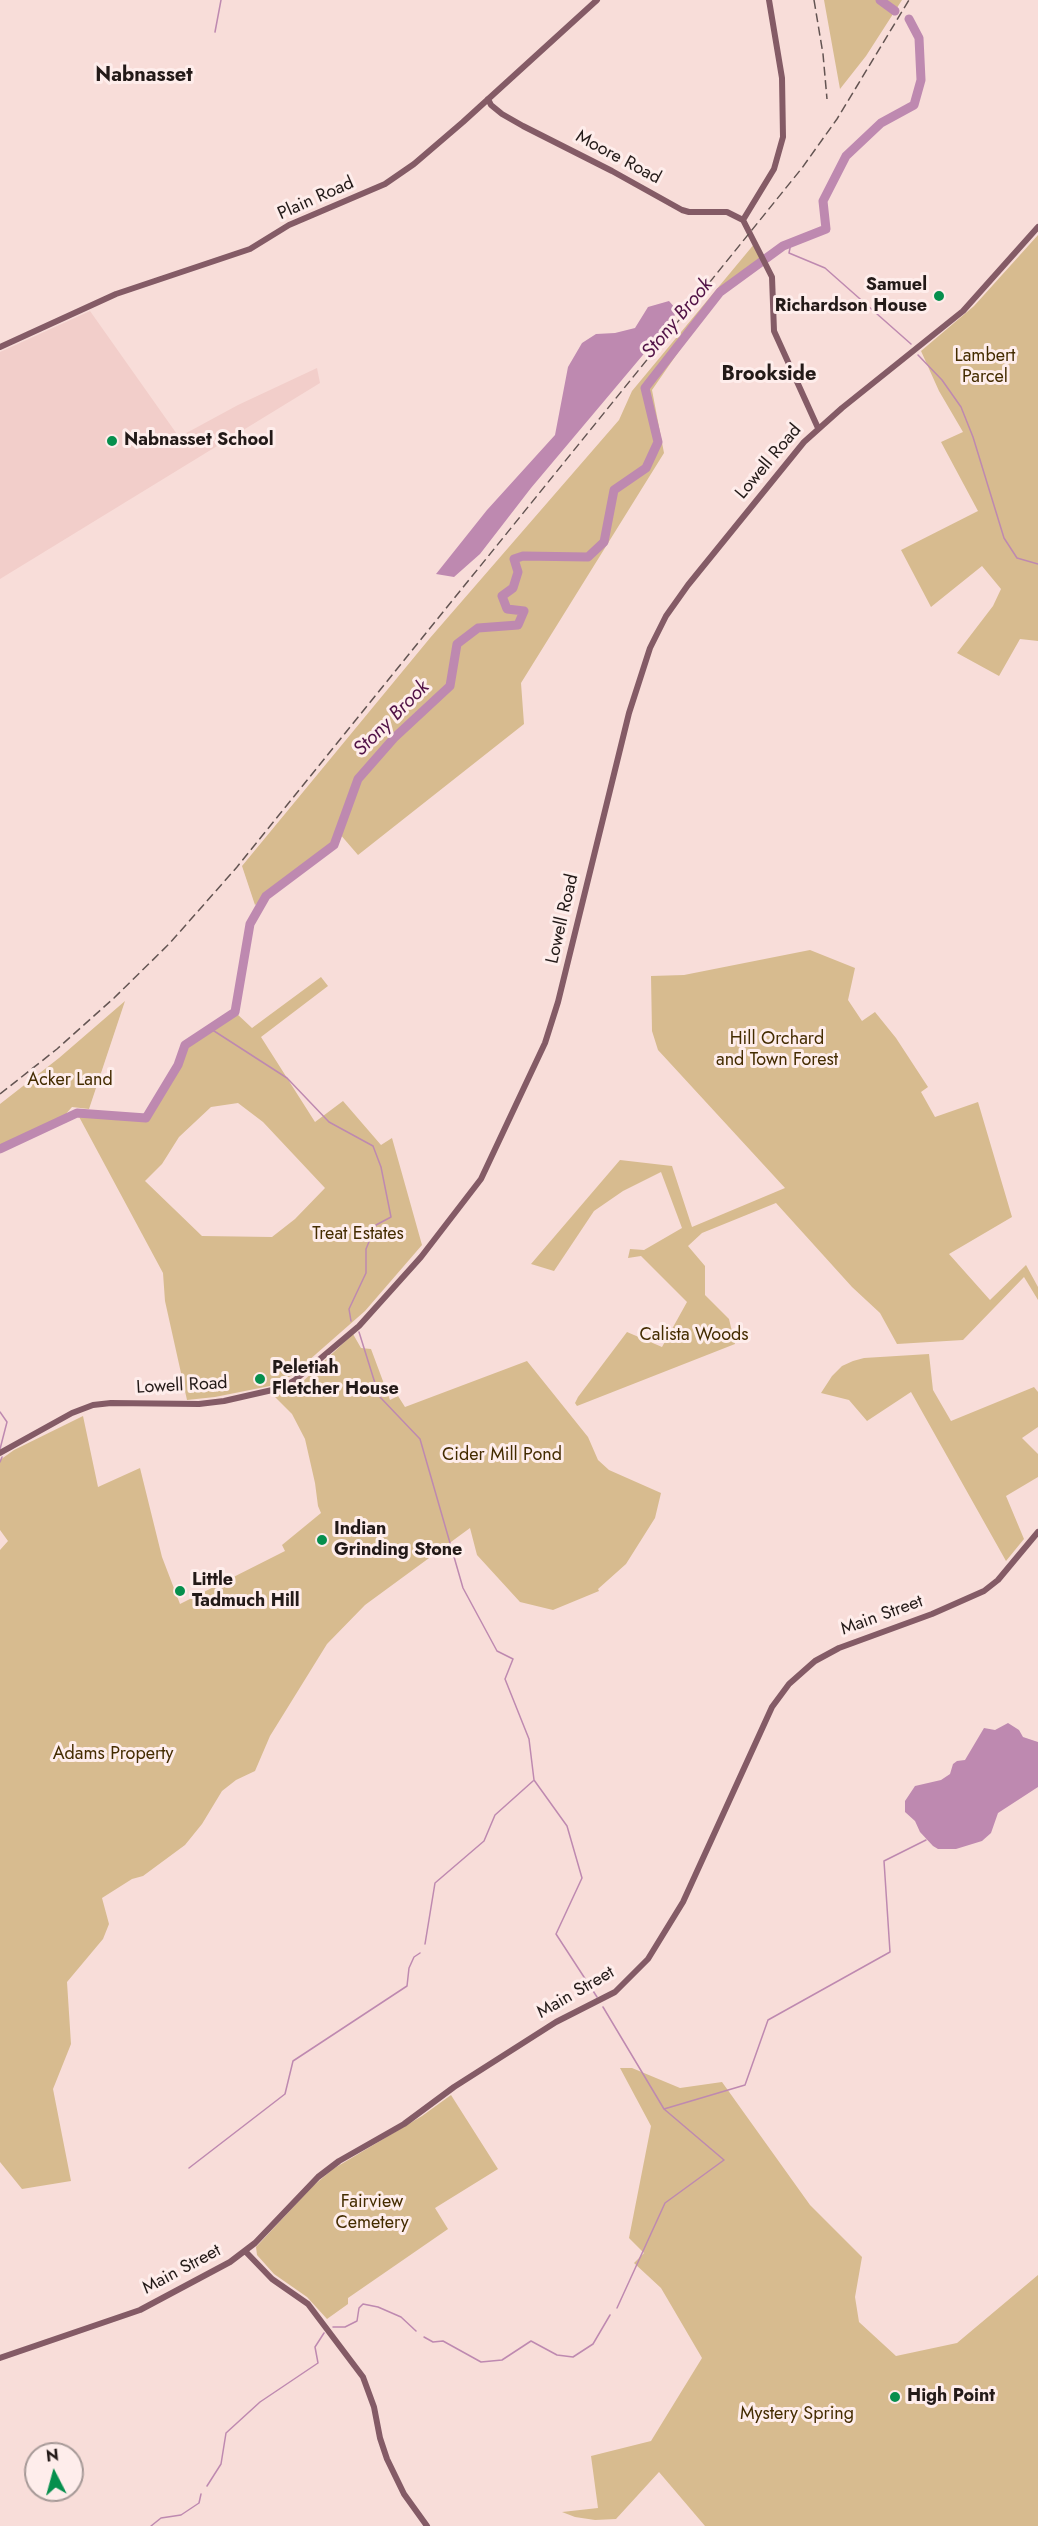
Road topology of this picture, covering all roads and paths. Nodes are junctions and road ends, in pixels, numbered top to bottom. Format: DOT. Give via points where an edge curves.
graph roads {
  1 [pos="597,0"];
  2 [pos="769,0"];
  3 [pos="488,99"];
  4 [pos="743,220"];
  5 [pos="1038,227"];
  6 [pos="0,347"];
  7 [pos="818,428"];
  8 [pos="0,1453"];
  9 [pos="1038,1532"];
  10 [pos="245,2251"];
  11 [pos="0,2358"];
  12 [pos="427,2526"];
  1 -- 3 [label="street, Plain Road"];
  2 -- 4 [label="street" via="782,78 783,137 774,169"];
  3 -- 4 [label="street, Moore Road" via="502,114 682,210 727,212"];
  3 -- 6 [label="street, Plain Road" via="414,164 373,190 289,225 250,249 116,294"];
  4 -- 7 [label="street" via="764,256 774,287 774,331"];
  5 -- 7 [label="street, Lowell Road" via="963,311"];
  7 -- 8 [label="street, Lowell Road" via="688,585 655,637 629,713 547,1036 481,1179 421,1257 359,1326 281,1388 199,1404 93,1405"];
  9 -- 10 [label="street, Main Street" via="984,1591 840,1648 815,1661 789,1684 772,1707 683,1902 656,1947 627,1982 595,2004 555,2022 404,2124 339,2161"];
  10 -- 11 [label="street, Main Street" via="140,2310"];
  10 -- 12 [label="street" via="272,2279 308,2304 363,2377 387,2459 404,2494"];
}
